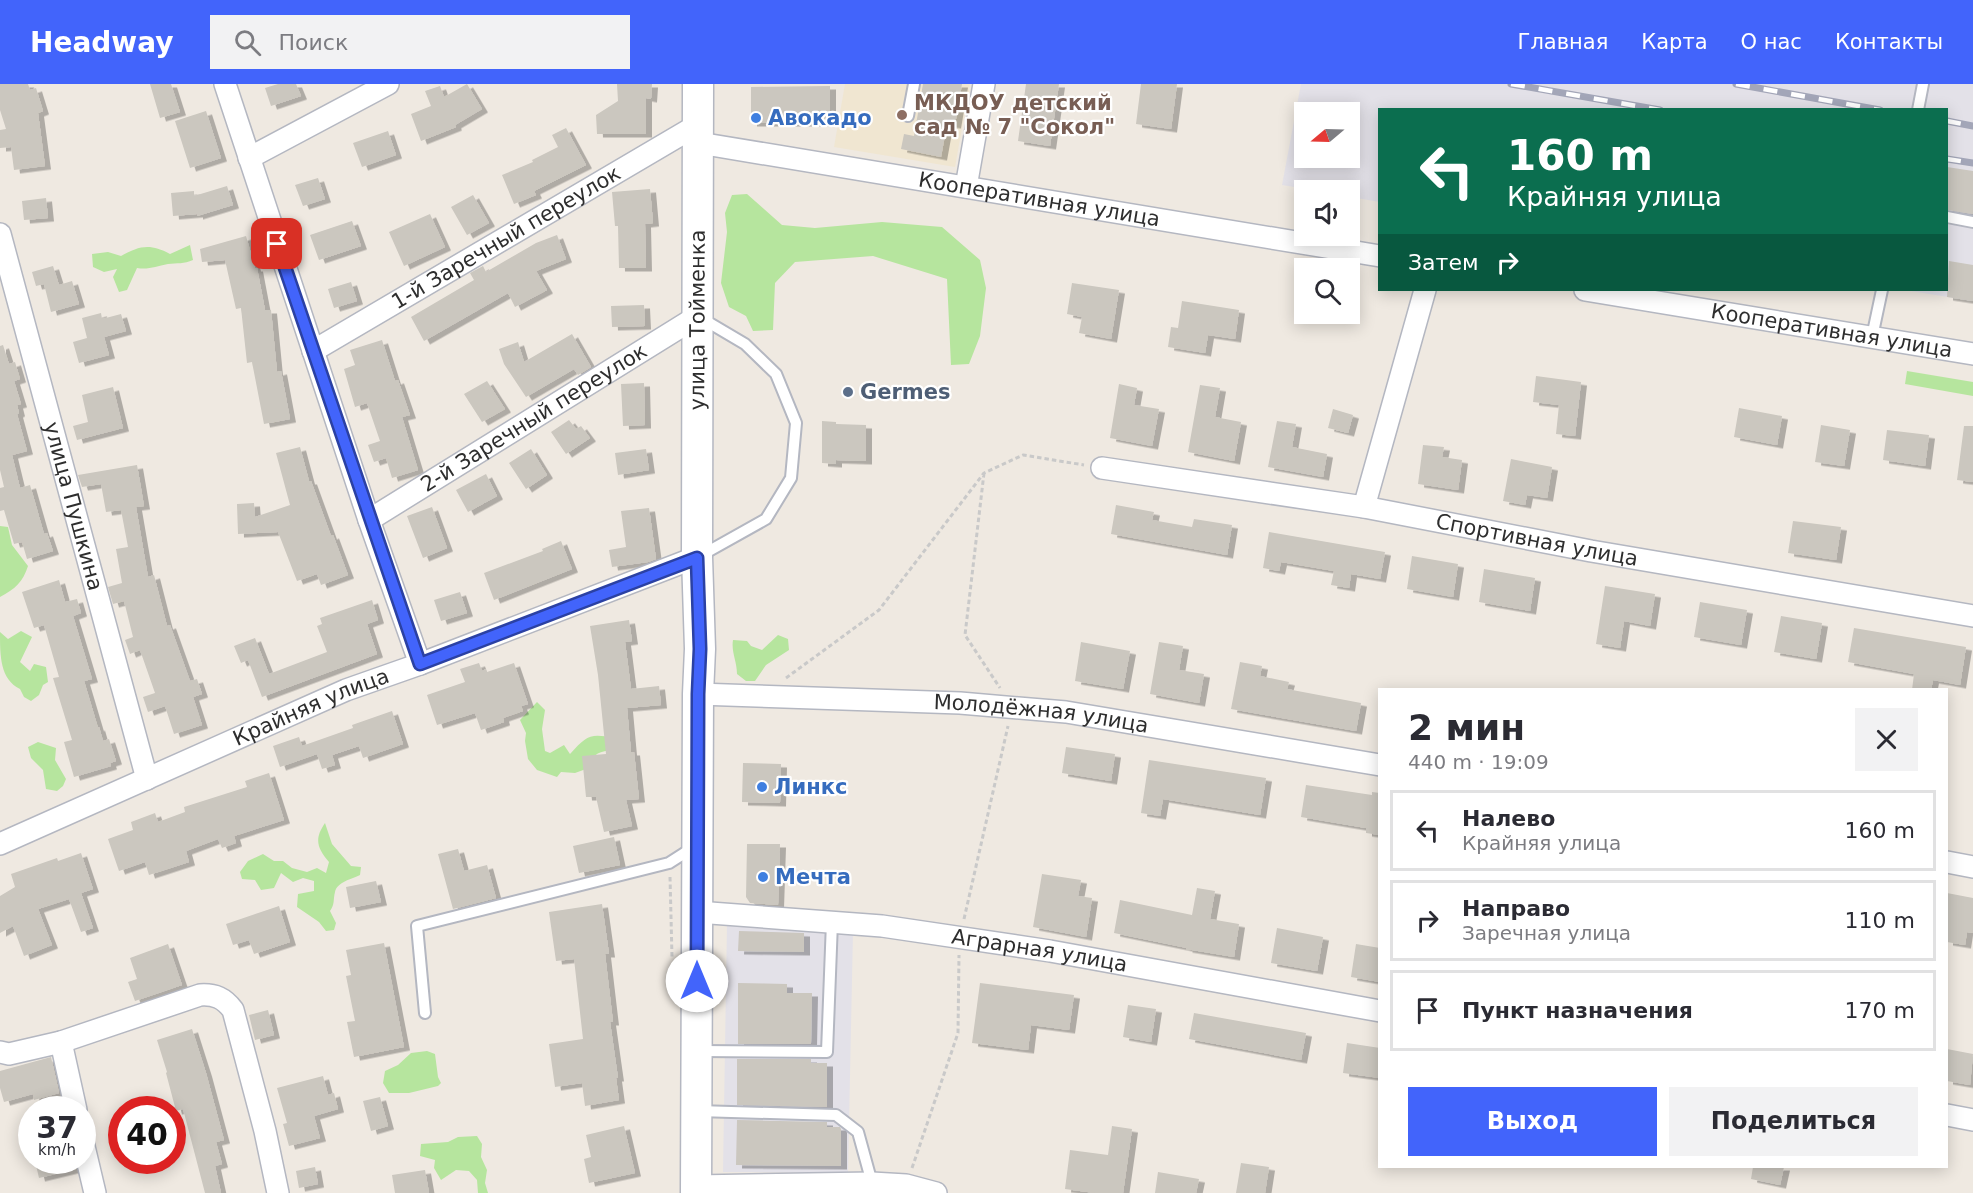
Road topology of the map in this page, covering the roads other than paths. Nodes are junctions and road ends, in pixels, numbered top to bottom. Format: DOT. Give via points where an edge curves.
graph roads {
  1 [pos="225,84"];
  2 [pos="388,84"];
  3 [pos="698,84"];
  4 [pos="914,84"];
  5 [pos="984,84"];
  6 [pos="1923,84"];
  7 [pos="1917,108"];
  8 [pos="908,116"];
  9 [pos="699,133"];
  10 [pos="249,158"];
  11 [pos="966,187"];
  12 [pos="1948,217"];
  13 [pos="1973,222"];
  14 [pos="1,238"];
  15 [pos="1378,256"];
  16 [pos="1425,291"];
  17 [pos="1591,291"];
  18 [pos="1882,291"];
  19 [pos="698,316"];
  20 [pos="1872,337"];
  21 [pos="313,351"];
  22 [pos="1973,354"];
  23 [pos="1102,468"];
  24 [pos="1364,507"];
  25 [pos="369,520"];
  26 [pos="697,558"];
  27 [pos="1973,616"];
  28 [pos="420,664"];
  29 [pos="698,694"];
  30 [pos="1378,765"];
  31 [pos="147,779"];
  32 [pos="0,843"];
  33 [pos="697,845"];
  34 [pos="1948,862"];
  35 [pos="1973,867"];
  36 [pos="697,912"];
  37 [pos="832,922"];
  38 [pos="1378,1011"];
  39 [pos="425,1013"];
  40 [pos="61,1042"];
  41 [pos="697,1050"];
  42 [pos="0,1052"];
  43 [pos="73,1096"];
  44 [pos="696,1111"];
  45 [pos="1948,1115"];
  46 [pos="1973,1120"];
  47 [pos="91,1174"];
  48 [pos="872,1183"];
  49 [pos="696,1190"];
  50 [pos="95,1193"];
  51 [pos="278,1193"];
  52 [pos="936,1193"];
  1 -- 10 [label="street"];
  2 -- 10 [label="street"];
  3 -- 9 [label="street, улица Тойменка"];
  4 -- 8 [label="lane"];
  5 -- 11 [label="street"];
  6 -- 7 [label="lane"];
  9 -- 11 [label="street, Кооперативная улица"];
  9 -- 19 [label="street, улица Тойменка"];
  9 -- 21 [label="street, 1-й Заречный переулок"];
  10 -- 21 [label="street"];
  11 -- 15 [label="street, Кооперативная улица"];
  12 -- 13 [label="lane"];
  14 -- 31 [label="street, улица Пушкина"];
  16 -- 24 [label="street"];
  17 -- 20 [label="street, Кооперативная улица"];
  18 -- 20 [label="lane"];
  19 -- 25 [label="street, 2-й Заречный переулок"];
  19 -- 26 [label="street, улица Тойменка"];
  19 -- 26 [label="lane" via="745,344 776,374 796,423 791,478 766,519"];
  20 -- 22 [label="street, Кооперативная улица"];
  21 -- 25 [label="street"];
  23 -- 24 [label="street, Спортивная улица"];
  24 -- 27 [label="street, Спортивная улица" via="1591,551"];
  25 -- 28 [label="street"];
  26 -- 28 [label="street, Крайняя улица"];
  26 -- 29 [label="street, улица Тойменка"];
  28 -- 31 [label="street, Крайняя улица" via="346,690"];
  29 -- 30 [label="street, Молодёжная улица" via="1066,712"];
  29 -- 33 [label="street, улица Тойменка"];
  31 -- 32 [label="street, Крайняя улица"];
  33 -- 36 [label="street, улица Тойменка"];
  33 -- 39 [label="lane" via="669,863 417,926"];
  34 -- 35 [label="street"];
  36 -- 37 [label="street, Аграрная улица"];
  36 -- 41 [label="street, улица Тойменка"];
  37 -- 38 [label="street, Аграрная улица" via="1050,951"];
  37 -- 41 [label="lane" via="827,1052"];
  40 -- 42 [label="street" via="9,1054"];
  40 -- 43 [label="street"];
  40 -- 51 [label="street" via="200,995 210,994 227,1002 233,1011"];
  41 -- 44 [label="street, улица Тойменка"];
  44 -- 48 [label="lane" via="836,1115 858,1132"];
  44 -- 49 [label="street, улица Тойменка"];
  45 -- 46 [label="street"];
  47 -- 50 [label="street"];
  48 -- 49 [label="street"];
  48 -- 52 [label="street" via="906,1185"];
}
